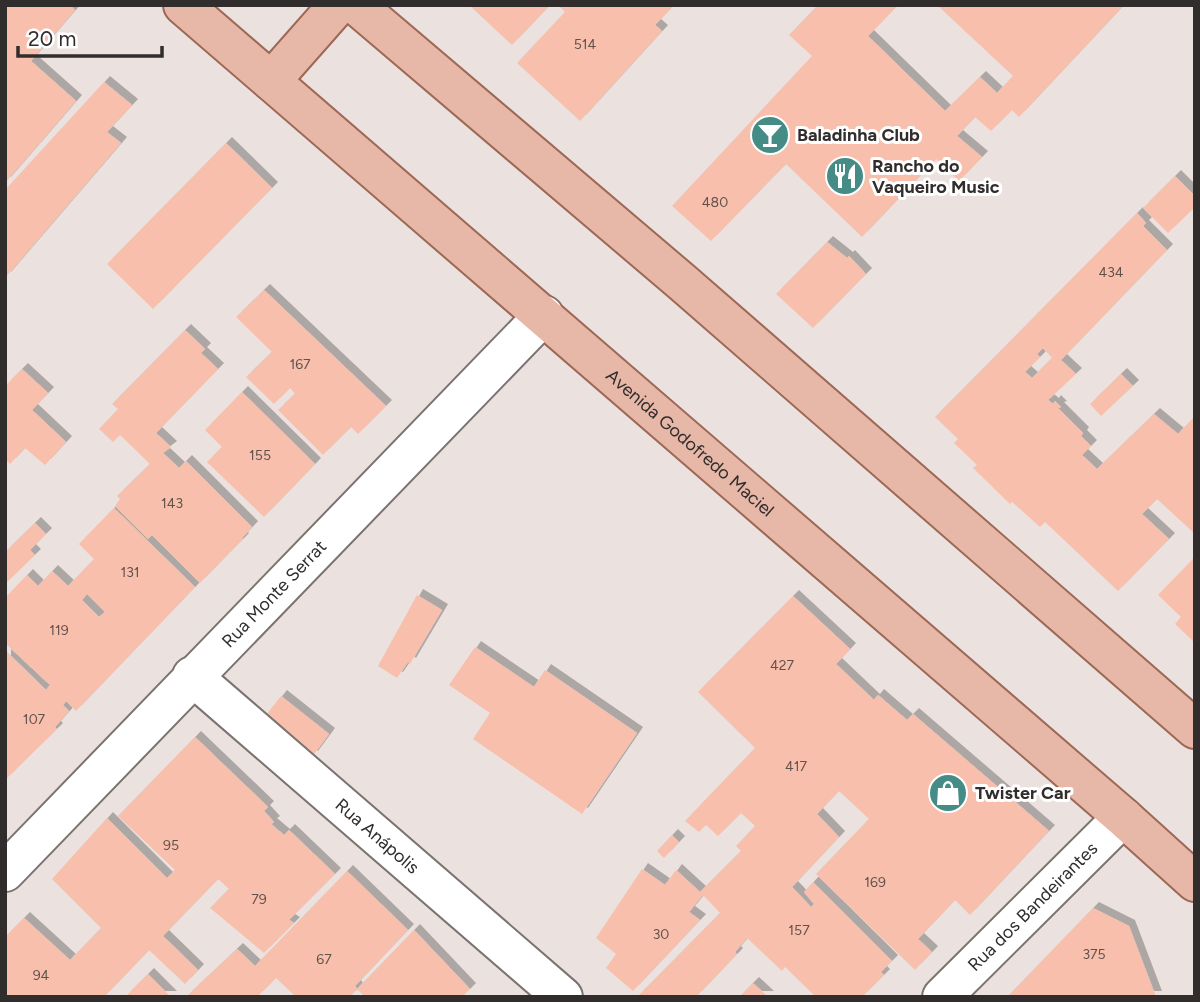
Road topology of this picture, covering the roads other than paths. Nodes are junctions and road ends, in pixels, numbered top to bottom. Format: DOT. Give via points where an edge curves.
graph roads {
  1 [pos="183,5"];
  2 [pos="338,5"];
  3 [pos="356,5"];
  4 [pos="271,81"];
  5 [pos="544,315"];
  6 [pos="192,676"];
  7 [pos="1195,729"];
  8 [pos="1123,817"];
  9 [pos="5,872"];
  10 [pos="1195,882"];
  11 [pos="563,997"];
  12 [pos="942,997"];
  1 -- 4 [label="main road, Avenida Godofredo Maciel"];
  2 -- 4 [label="main road"];
  3 -- 7 [label="main road"];
  4 -- 5 [label="main road, Avenida Godofredo Maciel"];
  5 -- 6 [label="street, Rua Monte Serrat"];
  5 -- 8 [label="main road, Avenida Godofredo Maciel"];
  6 -- 9 [label="street, Rua Monte Serrat"];
  6 -- 11 [label="street, Rua Anápolis"];
  8 -- 10 [label="main road, Avenida Godofredo Maciel"];
  8 -- 12 [label="street, Rua dos Bandeirantes"];
}
